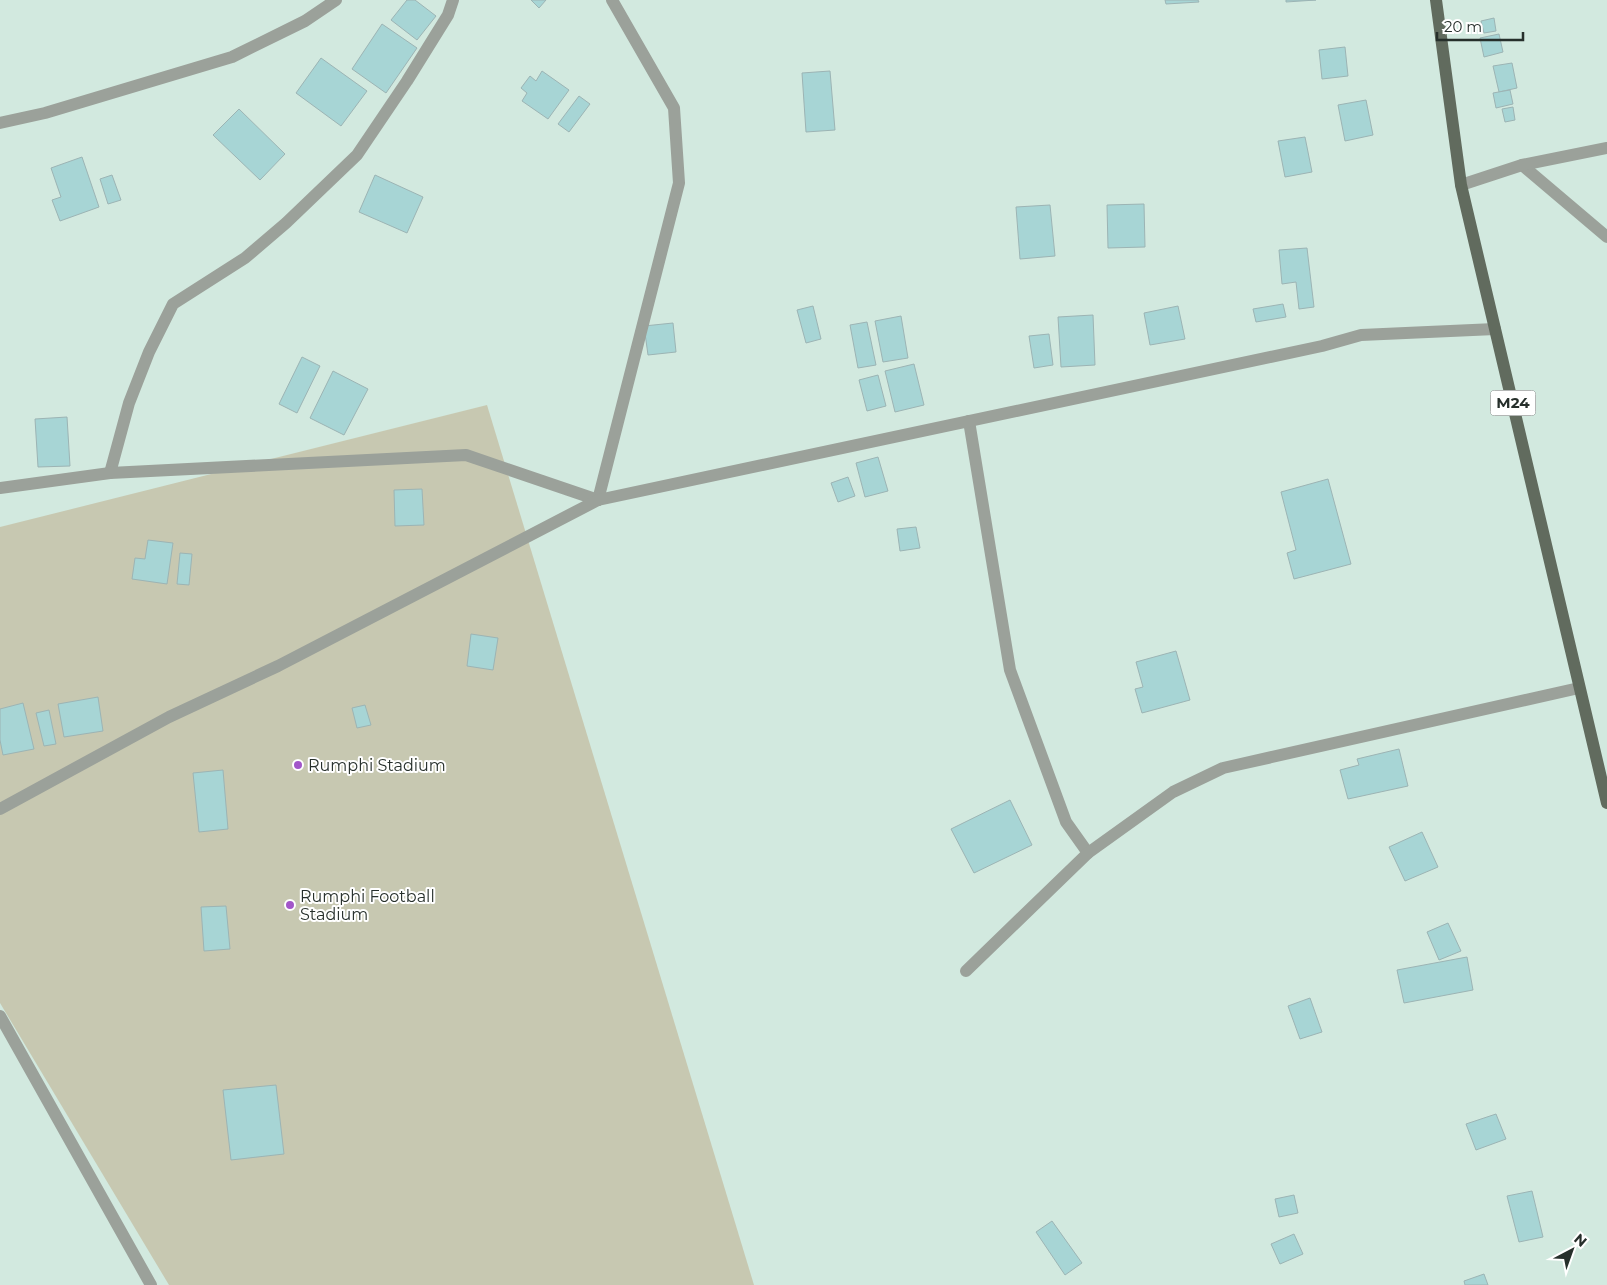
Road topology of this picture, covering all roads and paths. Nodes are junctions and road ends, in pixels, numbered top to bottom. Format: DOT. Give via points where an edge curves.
graph roads {
  1 [pos="336,0"];
  2 [pos="453,0"];
  3 [pos="612,0"];
  4 [pos="1436,0"];
  5 [pos="0,123"];
  6 [pos="1607,148"];
  7 [pos="1522,165"];
  8 [pos="1461,185"];
  9 [pos="1607,238"];
  10 [pos="1495,329"];
  11 [pos="969,422"];
  12 [pos="110,473"];
  13 [pos="0,488"];
  14 [pos="598,500"];
  15 [pos="1580,688"];
  16 [pos="1607,803"];
  17 [pos="0,809"];
  18 [pos="1088,853"];
  19 [pos="966,971"];
  20 [pos="0,1016"];
  21 [pos="151,1285"];
  1 -- 5 [label="street" via="305,21 232,57 45,113"];
  2 -- 12 [label="street" via="448,15 357,155 245,258 173,304 129,403"];
  3 -- 14 [label="street" via="674,108 679,182"];
  4 -- 8 [label="main road, M24"];
  6 -- 7 [label="street"];
  7 -- 8 [label="street"];
  7 -- 9 [label="street"];
  8 -- 10 [label="main road, M24"];
  10 -- 11 [label="street" via="1361,335"];
  10 -- 15 [label="main road, M24"];
  11 -- 14 [label="street"];
  11 -- 18 [label="street" via="1010,670 1066,822"];
  12 -- 13 [label="street"];
  12 -- 14 [label="street" via="466,455"];
  14 -- 17 [label="street" via="278,666 169,717"];
  15 -- 16 [label="main road, M24"];
  15 -- 18 [label="street" via="1223,768 1173,792"];
  18 -- 19 [label="street"];
  20 -- 21 [label="street"];
}
